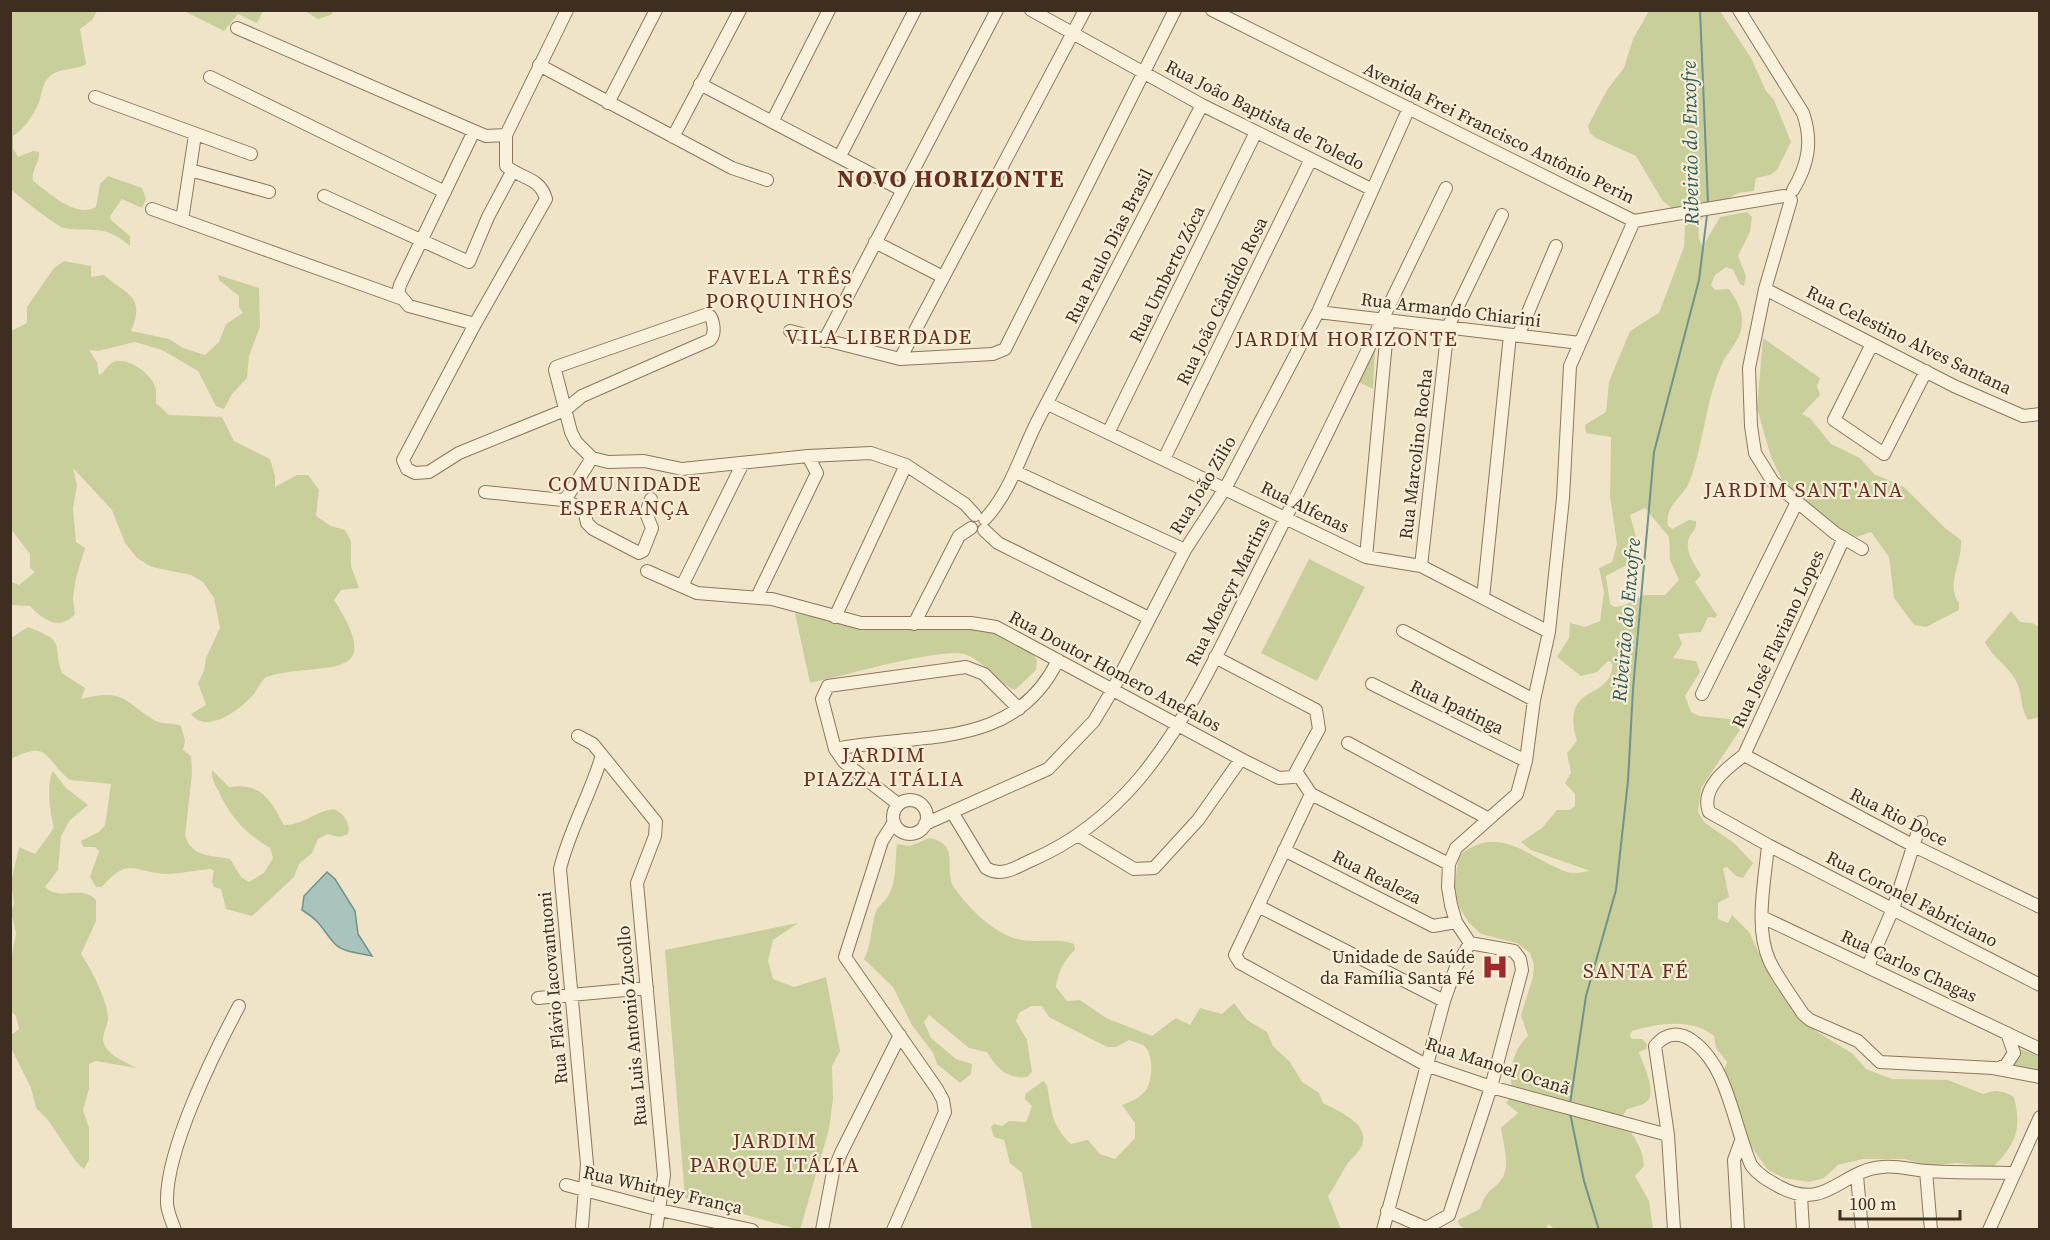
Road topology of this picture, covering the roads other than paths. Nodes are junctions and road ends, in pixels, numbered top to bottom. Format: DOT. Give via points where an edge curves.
graph roads {
  1 [pos="567,10"];
  2 [pos="656,10"];
  3 [pos="740,10"];
  4 [pos="829,10"];
  5 [pos="915,10"];
  6 [pos="997,10"];
  7 [pos="1031,10"];
  8 [pos="1084,10"];
  9 [pos="1175,10"];
  10 [pos="1212,10"];
  11 [pos="1739,10"];
  12 [pos="237,28"];
  13 [pos="1072,32"];
  14 [pos="539,65"];
  15 [pos="1143,74"];
  16 [pos="210,76"];
  17 [pos="700,84"];
  18 [pos="95,97"];
  19 [pos="608,103"];
  20 [pos="1202,105"];
  21 [pos="1409,108"];
  22 [pos="772,122"];
  23 [pos="474,131"];
  24 [pos="1256,132"];
  25 [pos="195,135"];
  26 [pos="506,135"];
  27 [pos="673,137"];
  28 [pos="251,154"];
  29 [pos="840,156"];
  30 [pos="1311,159"];
  31 [pos="190,170"];
  32 [pos="512,172"];
  33 [pos="766,180"];
  34 [pos="1446,188"];
  35 [pos="1371,189"];
  36 [pos="902,190"];
  37 [pos="268,192"];
  38 [pos="445,192"];
  39 [pos="1789,195"];
  40 [pos="324,196"];
  41 [pos="152,209"];
  42 [pos="1502,215"];
  43 [pos="182,220"];
  44 [pos="1634,220"];
  45 [pos="422,240"];
  46 [pos="875,242"];
  47 [pos="1557,246"];
  48 [pos="944,276"];
  49 [pos="1765,289"];
  50 [pos="400,298"];
  51 [pos="1318,312"];
  52 [pos="1384,320"];
  53 [pos="475,324"];
  54 [pos="1448,327"];
  55 [pos="790,331"];
  56 [pos="1514,335"];
  57 [pos="824,341"];
  58 [pos="1580,343"];
  59 [pos="1872,344"];
  60 [pos="900,358"];
  61 [pos="1926,371"];
  62 [pos="1048,404"];
  63 [pos="565,410"];
  64 [pos="2039,414"];
  65 [pos="1109,431"];
  66 [pos="808,456"];
  67 [pos="592,458"];
  68 [pos="1164,459"];
  69 [pos="743,463"];
  70 [pos="906,465"];
  71 [pos="1016,472"];
  72 [pos="1226,487"];
  73 [pos="485,492"];
  74 [pos="651,499"];
  75 [pos="563,500"];
  76 [pos="1797,502"];
  77 [pos="1285,520"];
  78 [pos="982,521"];
  79 [pos="1844,538"];
  80 [pos="1862,549"];
  81 [pos="1185,550"];
  82 [pos="1366,557"];
  83 [pos="1421,566"];
  84 [pos="647,571"];
  85 [pos="682,586"];
  86 [pos="757,597"];
  87 [pos="1483,598"];
  88 [pos="835,617"];
  89 [pos="1149,618"];
  90 [pos="914,624"];
  91 [pos="1403,631"];
  92 [pos="1549,632"];
  93 [pos="1215,657"];
  94 [pos="1058,660"];
  95 [pos="1372,684"];
  96 [pos="1113,689"];
  97 [pos="1702,694"];
  98 [pos="1534,700"];
  99 [pos="1019,709"];
  100 [pos="1178,726"];
  101 [pos="578,736"];
  102 [pos="870,742"];
  103 [pos="1348,743"];
  104 [pos="834,749"];
  105 [pos="602,755"];
  106 [pos="1744,755"];
  107 [pos="1241,759"];
  108 [pos="1526,761"];
  109 [pos="844,762"];
  110 [pos="1297,773"];
  111 [pos="1311,794"];
  112 [pos="898,804"];
  113 [pos="926,810"];
  114 [pos="952,812"];
  115 [pos="1489,819"];
  116 [pos="1921,822"];
  117 [pos="925,824"];
  118 [pos="896,826"];
  119 [pos="1078,835"];
  120 [pos="1768,845"];
  121 [pos="1914,846"];
  122 [pos="1284,850"];
  123 [pos="1449,864"];
  124 [pos="1258,906"];
  125 [pos="2040,908"];
  126 [pos="1893,909"];
  127 [pos="1762,917"];
  128 [pos="1456,922"];
  129 [pos="1780,925"];
  130 [pos="1764,940"];
  131 [pos="1470,943"];
  132 [pos="1868,966"];
  133 [pos="2040,985"];
  134 [pos="647,988"];
  135 [pos="572,996"];
  136 [pos="538,998"];
  137 [pos="1444,1001"];
  138 [pos="239,1006"];
  139 [pos="2007,1033"];
  140 [pos="900,1035"];
  141 [pos="2040,1049"];
  142 [pos="1426,1065"];
  143 [pos="1997,1069"];
  144 [pos="2040,1077"];
  145 [pos="1491,1087"];
  146 [pos="2040,1117"];
  147 [pos="1668,1135"];
  148 [pos="1741,1141"];
  149 [pos="1926,1171"];
  150 [pos="2014,1173"];
  151 [pos="1857,1176"];
  152 [pos="566,1185"];
  153 [pos="585,1191"];
  154 [pos="1801,1196"];
  155 [pos="660,1210"];
  156 [pos="1387,1211"];
  157 [pos="582,1226"];
  158 [pos="738,1228"];
  159 [pos="1426,1229"];
  160 [pos="175,1230"];
  161 [pos="656,1230"];
  162 [pos="752,1230"];
  163 [pos="822,1230"];
  164 [pos="893,1230"];
  165 [pos="1383,1230"];
  166 [pos="1674,1230"];
  167 [pos="1738,1230"];
  168 [pos="1803,1230"];
  169 [pos="1862,1230"];
  170 [pos="1931,1230"];
  171 [pos="1989,1230"];
  1 -- 14 [label="street"];
  2 -- 19 [label="street"];
  3 -- 17 [label="street"];
  4 -- 22 [label="street"];
  5 -- 29 [label="street"];
  6 -- 36 [label="street"];
  7 -- 13 [label="street, Rua João Baptista de Toledo"];
  8 -- 13 [label="street"];
  9 -- 15 [label="street"];
  10 -- 21 [label="street, Avenida Frei Francisco Antônio Perin"];
  11 -- 39 [label="street" via="1809,129 1805,169"];
  12 -- 23 [label="street"];
  13 -- 15 [label="street, Rua João Baptista de Toledo"];
  13 -- 48 [label="street"];
  14 -- 19 [label="street"];
  14 -- 26 [label="street"];
  15 -- 20 [label="street, Rua João Baptista de Toledo"];
  15 -- 60 [label="street" via="1005,349 993,354"];
  16 -- 38 [label="street"];
  17 -- 22 [label="street"];
  17 -- 27 [label="street"];
  18 -- 25 [label="street"];
  19 -- 27 [label="street"];
  20 -- 24 [label="street, Rua João Baptista de Toledo"];
  20 -- 62 [label="street, Rua Paulo Dias Brasil"];
  21 -- 35 [label="street, Rua João Zilio"];
  21 -- 44 [label="street, Avenida Frei Francisco Antônio Perin"];
  22 -- 29 [label="street"];
  23 -- 26 [label="street" via="486,136"];
  23 -- 38 [label="street"];
  24 -- 30 [label="street, Rua João Baptista de Toledo"];
  24 -- 65 [label="street, Rua Umberto Zóca"];
  25 -- 28 [label="street"];
  25 -- 31 [label="street"];
  26 -- 32 [label="street" via="506,166"];
  27 -- 33 [label="street" via="732,168"];
  29 -- 36 [label="street"];
  30 -- 35 [label="street, Rua João Baptista de Toledo"];
  30 -- 68 [label="street, Rua João Cândido Rosa"];
  31 -- 37 [label="street"];
  31 -- 43 [label="street"];
  32 -- 45 [label="street" via="469,262"];
  32 -- 53 [label="street" via="531,178 544,189 546,199"];
  34 -- 52 [label="street, Rua Moacyr Martins"];
  35 -- 51 [label="street, Rua João Zilio"];
  36 -- 46 [label="street"];
  38 -- 45 [label="street"];
  39 -- 44 [label="street, Avenida Frei Francisco Antônio Perin"];
  39 -- 49 [label="street"];
  40 -- 45 [label="street"];
  41 -- 43 [label="street"];
  42 -- 54 [label="street, Rua Marcolino Rocha"];
  43 -- 50 [label="street"];
  44 -- 58 [label="street"];
  45 -- 50 [label="street" via="400,285"];
  46 -- 48 [label="street"];
  46 -- 57 [label="street"];
  47 -- 56 [label="street"];
  48 -- 60 [label="street"];
  49 -- 59 [label="street, Rua Celestino Alves Santana"];
  49 -- 76 [label="street" via="1749,368 1755,453 1773,482"];
  50 -- 53 [label="street" via="409,306"];
  51 -- 52 [label="street, Rua Armando Chiarini"];
  51 -- 72 [label="street, Rua João Zilio"];
  52 -- 54 [label="street, Rua Armando Chiarini"];
  52 -- 77 [label="street, Rua Moacyr Martins"];
  52 -- 82 [label="street"];
  53 -- 63 [label="street" via="403,460 407,469 429,472 459,453"];
  54 -- 56 [label="street, Rua Armando Chiarini"];
  54 -- 83 [label="street, Rua Marcolino Rocha"];
  55 -- 57 [label="street"];
  56 -- 58 [label="street, Rua Armando Chiarini"];
  56 -- 87 [label="street"];
  57 -- 60 [label="street"];
  58 -- 92 [label="street" via="1569,366 1563,498"];
  59 -- 61 [label="street, Rua Celestino Alves Santana"];
  59 -- 61 [label="street" via="1834,420 1884,454"];
  61 -- 64 [label="street, Rua Celestino Alves Santana" via="2023,416"];
  62 -- 65 [label="street, Rua Alfenas"];
  62 -- 71 [label="street, Rua Paulo Dias Brasil"];
  63 -- 63 [label="street" via="555,369 558,364 702,314 710,315 710,340 582,396"];
  63 -- 67 [label="street" via="576,442"];
  65 -- 68 [label="street, Rua Alfenas"];
  66 -- 69 [label="street"];
  66 -- 70 [label="street" via="871,453"];
  66 -- 86 [label="street" via="817,473"];
  67 -- 69 [label="street" via="608,462 644,460 682,469"];
  67 -- 75 [label="street"];
  68 -- 72 [label="street, Rua Alfenas"];
  69 -- 85 [label="street"];
  70 -- 78 [label="street" via="965,504"];
  70 -- 88 [label="street"];
  71 -- 78 [label="street, Rua Paulo Dias Brasil" via="998,505"];
  71 -- 81 [label="street"];
  72 -- 77 [label="street, Rua Alfenas"];
  72 -- 81 [label="street, Rua João Zilio"];
  73 -- 75 [label="street"];
  74 -- 75 [label="street" via="646,513 652,528 639,553 593,529 587,523 584,509"];
  76 -- 79 [label="street"];
  76 -- 97 [label="street"];
  77 -- 82 [label="street, Rua Alfenas"];
  77 -- 93 [label="street, Rua Moacyr Martins"];
  78 -- 89 [label="street" via="998,543"];
  78 -- 90 [label="street" via="976,532 971,528 960,536"];
  79 -- 80 [label="street"];
  79 -- 106 [label="street, Rua José Flaviano Lopes"];
  81 -- 89 [label="street, Rua João Zilio"];
  82 -- 83 [label="street, Rua Alfenas"];
  83 -- 87 [label="street, Rua Alfenas"];
  84 -- 85 [label="street, Rua Doutor Homero Anefalos"];
  85 -- 86 [label="street, Rua Doutor Homero Anefalos" via="697,593"];
  86 -- 88 [label="street, Rua Doutor Homero Anefalos"];
  87 -- 92 [label="street, Rua Alfenas"];
  88 -- 90 [label="street, Rua Doutor Homero Anefalos" via="861,623"];
  89 -- 96 [label="street, Rua João Zilio"];
  90 -- 94 [label="street, Rua Doutor Homero Anefalos" via="971,623 996,627"];
  91 -- 98 [label="street"];
  92 -- 98 [label="street"];
  93 -- 100 [label="street, Rua Moacyr Martins"];
  93 -- 110 [label="street" via="1316,710 1320,729"];
  94 -- 96 [label="street, Rua Doutor Homero Anefalos"];
  94 -- 99 [label="street" via="1037,694"];
  95 -- 108 [label="street, Rua Ipatinga"];
  96 -- 100 [label="street, Rua Doutor Homero Anefalos"];
  96 -- 114 [label="street, Rua João Zilio" via="1094,721 1048,769"];
  98 -- 108 [label="street"];
  99 -- 102 [label="street" via="987,727 946,737"];
  99 -- 104 [label="street" via="984,674 970,668 828,686 822,699"];
  100 -- 107 [label="street, Rua Doutor Homero Anefalos"];
  100 -- 119 [label="street, Rua Moacyr Martins" via="1139,778 1105,814"];
  101 -- 105 [label="street" via="593,744"];
  102 -- 104 [label="street"];
  102 -- 109 [label="street"];
  103 -- 115 [label="street"];
  104 -- 109 [label="street"];
  105 -- 134 [label="street, Rua Luis Antonio Zucollo" via="656,822 655,836 637,883"];
  105 -- 135 [label="street, Rua Flávio Iacovantuoni" via="560,869"];
  106 -- 120 [label="street, Rua Coronel Fabriciano" via="1716,780 1707,805 1709,812"];
  106 -- 121 [label="street, Rua Rio Doce"];
  107 -- 110 [label="street, Rua Doutor Homero Anefalos" via="1279,777 1289,779"];
  107 -- 119 [label="street" via="1198,820 1154,868 1134,869"];
  108 -- 115 [label="street" via="1517,794"];
  109 -- 112 [label="street"];
  110 -- 111 [label="street"];
  111 -- 122 [label="street"];
  111 -- 123 [label="street"];
  112 -- 113 [label="street" via="911,800"];
  112 -- 118 [label="street" via="893,814"];
  113 -- 114 [label="street, Rua João Zilio"];
  113 -- 117 [label="street"];
  114 -- 117 [label="street, Rua João Zilio"];
  114 -- 119 [label="street, Rua Moacyr Martins" via="981,863 997,873 1044,855"];
  115 -- 123 [label="street" via="1456,848"];
  116 -- 121 [label="street"];
  117 -- 118 [label="street" via="915,833 906,833"];
  118 -- 140 [label="street" via="882,841 845,957"];
  120 -- 126 [label="street, Rua Coronel Fabriciano"];
  120 -- 127 [label="street"];
  121 -- 125 [label="street, Rua Rio Doce"];
  121 -- 126 [label="street"];
  122 -- 124 [label="street"];
  122 -- 128 [label="street, Rua Realeza" via="1433,926"];
  123 -- 128 [label="street" via="1448,887"];
  124 -- 137 [label="street"];
  124 -- 142 [label="street, Rua Manoel Ocanã" via="1236,955 1240,963"];
  126 -- 132 [label="street"];
  126 -- 133 [label="street, Rua Coronel Fabriciano"];
  127 -- 129 [label="street, Rua Carlos Chagas"];
  127 -- 130 [label="street"];
  128 -- 131 [label="street"];
  129 -- 130 [label="street"];
  129 -- 132 [label="street, Rua Carlos Chagas"];
  130 -- 143 [label="street" via="1770,962 1803,1014 1858,1041 1880,1062"];
  131 -- 137 [label="street"];
  131 -- 145 [label="street" via="1514,951 1520,959 1521,970"];
  132 -- 139 [label="street, Rua Carlos Chagas"];
  134 -- 135 [label="street"];
  134 -- 155 [label="street, Rua Luis Antonio Zucollo" via="664,1175"];
  135 -- 136 [label="street"];
  135 -- 153 [label="street, Rua Flávio Iacovantuoni" via="587,1164"];
  137 -- 142 [label="street"];
  138 -- 160 [label="street" via="212,1057 171,1170 167,1204"];
  139 -- 141 [label="street, Rua Carlos Chagas"];
  139 -- 143 [label="street" via="2014,1053 2006,1065"];
  140 -- 163 [label="street" via="833,1172"];
  140 -- 164 [label="street" via="943,1100 945,1112"];
  142 -- 145 [label="street, Rua Manoel Ocanã"];
  142 -- 156 [label="street"];
  143 -- 144 [label="street"];
  145 -- 147 [label="street, Rua Manoel Ocanã"];
  145 -- 159 [label="street" via="1449,1215"];
  146 -- 150 [label="street"];
  147 -- 148 [label="street" via="1655,1046 1661,1039 1680,1033 1693,1040 1720,1075"];
  147 -- 166 [label="street"];
  148 -- 154 [label="street" via="1755,1171"];
  148 -- 167 [label="street" via="1734,1160"];
  149 -- 150 [label="street"];
  149 -- 151 [label="street" via="1880,1167"];
  149 -- 170 [label="street"];
  150 -- 171 [label="street"];
  151 -- 154 [label="street" via="1828,1192"];
  151 -- 169 [label="street"];
  152 -- 153 [label="street, Rua Whitney França"];
  153 -- 155 [label="street, Rua Whitney França"];
  153 -- 157 [label="street, Rua Flávio Iacovantuoni"];
  154 -- 168 [label="street"];
  155 -- 158 [label="street, Rua Whitney França"];
  155 -- 161 [label="street, Rua Luis Antonio Zucollo"];
  156 -- 159 [label="street"];
  156 -- 165 [label="street"];
  158 -- 162 [label="street, Rua Whitney França"];
}
